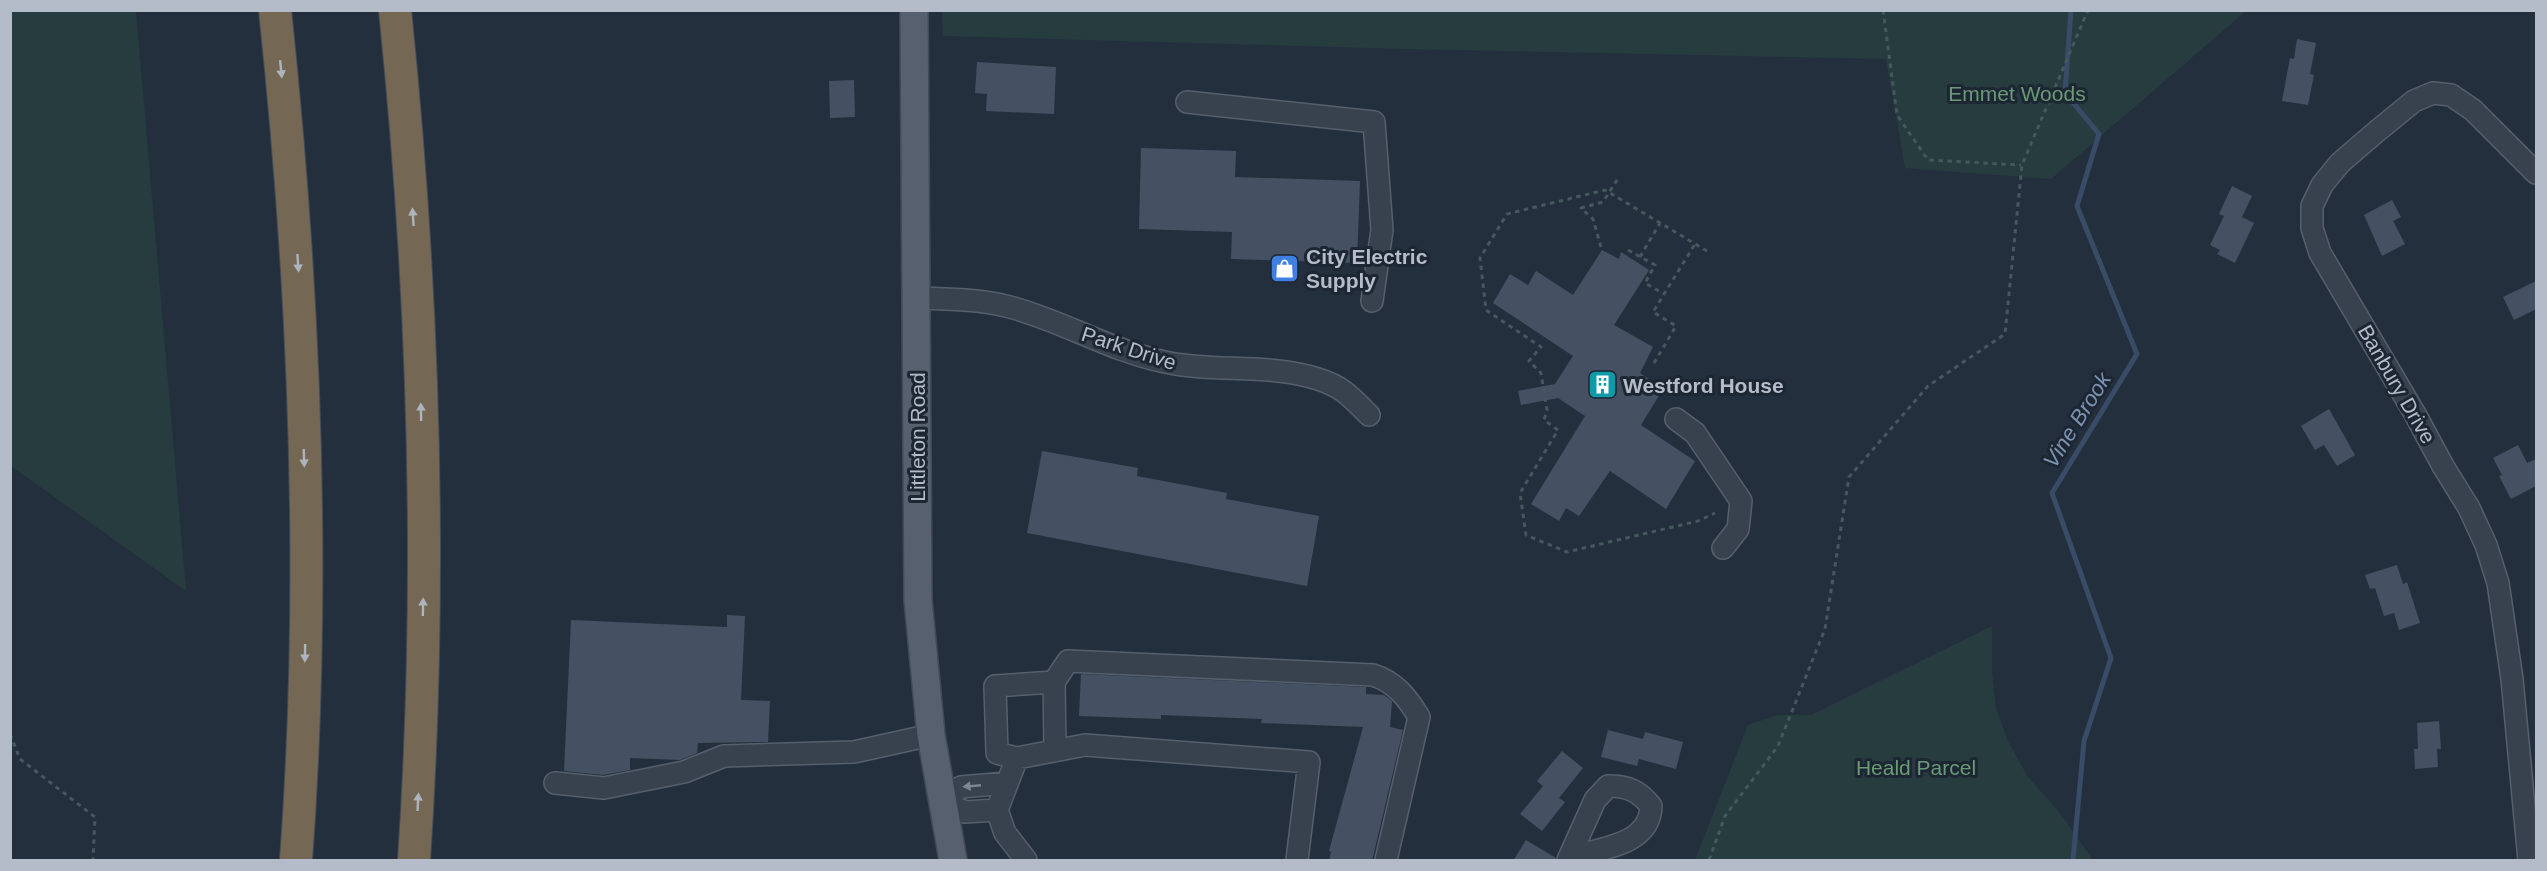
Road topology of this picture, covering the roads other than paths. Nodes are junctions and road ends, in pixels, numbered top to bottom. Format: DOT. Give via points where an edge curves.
graph roads {
  1 [pos="274,10"];
  2 [pos="395,10"];
  3 [pos="914,10"];
  4 [pos="1187,102"];
  5 [pos="2536,173"];
  6 [pos="916,298"];
  7 [pos="1372,301"];
  8 [pos="1369,415"];
  9 [pos="1676,418"];
  10 [pos="1723,548"];
  11 [pos="1054,682"];
  12 [pos="931,735"];
  13 [pos="1055,749"];
  14 [pos="1017,758"];
  15 [pos="555,783"];
  16 [pos="1007,783"];
  17 [pos="942,801"];
  18 [pos="997,810"];
  19 [pos="2530,814"];
  20 [pos="296,861"];
  21 [pos="414,861"];
  22 [pos="953,861"];
  23 [pos="1026,861"];
  24 [pos="1297,861"];
  25 [pos="1386,861"];
  26 [pos="2529,861"];
  1 -- 20 [label="highway, one-way" via="300,285 305,670"];
  21 -- 2 [label="highway, one-way" via="424,561 415,245"];
  3 -- 6 [label="main road, Littleton Road"];
  4 -- 7 [label="street" via="1374,122 1383,231"];
  5 -- 19 [label="street, Banbury Drive" via="2473,110 2451,95 2433,93 2414,101 2340,163 2322,185 2312,206 2312,228 2320,253 2469,508 2486,545 2498,583"];
  6 -- 8 [label="street, Park Drive" via="1011,307 1161,362 1316,378 1342,388"];
  6 -- 12 [label="main road, Littleton Road" via="918,600"];
  9 -- 10 [label="street" via="1695,433 1741,501 1738,529"];
  11 -- 13 [label="street"];
  11 -- 14 [label="street" via="995,686 997,753"];
  11 -- 25 [label="street" via="1068,661 1373,675 1389,680 1419,717"];
  12 -- 15 [label="street" via="854,752 724,756 684,772 604,788"];
  12 -- 17 [label="main road, Littleton Road"];
  13 -- 14 [label="street"];
  13 -- 24 [label="street" via="1085,745 1309,762"];
  14 -- 16 [label="street"];
  16 -- 17 [label="street, one-way" via="961,787"];
  16 -- 18 [label="street"];
  17 -- 18 [label="street" via="964,812"];
  17 -- 22 [label="main road, Littleton Road"];
  18 -- 23 [label="street" via="1005,833"];
  19 -- 26 [label="street, Banbury Drive"];
}
